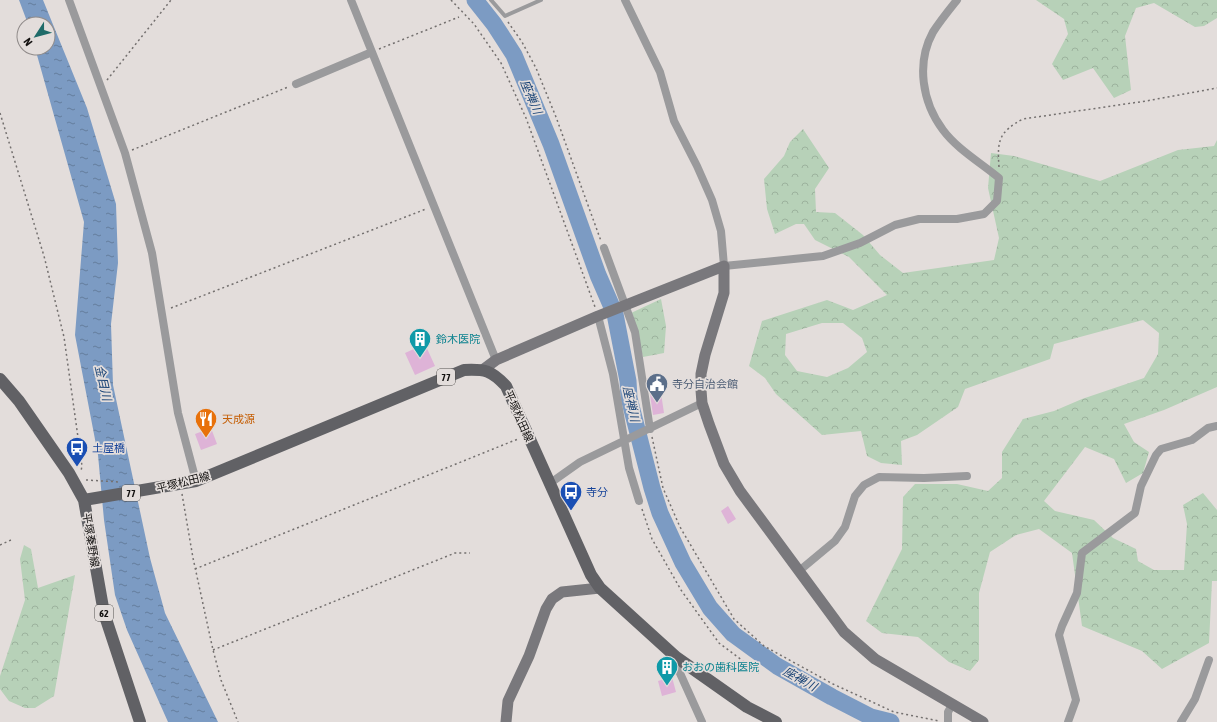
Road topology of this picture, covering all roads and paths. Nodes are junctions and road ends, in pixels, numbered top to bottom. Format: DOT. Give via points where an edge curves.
graph roads {
  1 [pos="69,0"];
  2 [pos="171,0"];
  3 [pos="351,0"];
  4 [pos="451,0"];
  5 [pos="491,0"];
  6 [pos="541,0"];
  7 [pos="625,0"];
  8 [pos="957,0"];
  9 [pos="505,16"];
  10 [pos="459,17"];
  11 [pos="372,52"];
  12 [pos="296,84"];
  13 [pos="101,87"];
  14 [pos="1217,88"];
  15 [pos="0,113"];
  16 [pos="125,153"];
  17 [pos="999,178"];
  18 [pos="434,206"];
  19 [pos="604,248"];
  20 [pos="724,266"];
  21 [pos="624,306"];
  22 [pos="161,312"];
  23 [pos="598,316"];
  24 [pos="496,360"];
  25 [pos="484,369"];
  26 [pos="0,379"];
  27 [pos="702,403"];
  28 [pos="1217,426"];
  29 [pos="650,429"];
  30 [pos="528,436"];
  31 [pos="625,441"];
  32 [pos="967,476"];
  33 [pos="74,480"];
  34 [pos="196,481"];
  35 [pos="549,484"];
  36 [pos="179,488"];
  37 [pos="84,500"];
  38 [pos="639,501"];
  39 [pos="11,540"];
  40 [pos="0,545"];
  41 [pos="470,553"];
  42 [pos="195,569"];
  43 [pos="799,571"];
  44 [pos="600,588"];
  45 [pos="213,650"];
  46 [pos="676,657"];
  47 [pos="1210,660"];
  48 [pos="759,673"];
  49 [pos="952,704"];
  50 [pos="140,722"];
  51 [pos="238,722"];
  52 [pos="506,722"];
  53 [pos="702,722"];
  54 [pos="776,722"];
  55 [pos="943,722"];
  56 [pos="948,722"];
  57 [pos="983,722"];
  58 [pos="1068,722"];
  59 [pos="1181,722"];
  1 -- 13 [label="street"];
  2 -- 13 [label="path"];
  3 -- 11 [label="street"];
  4 -- 23 [label="path" via="474,24 501,63 526,118"];
  5 -- 9 [label="lane"];
  6 -- 9 [label="lane"];
  7 -- 20 [label="street" via="660,72 674,121 712,200 721,231"];
  8 -- 17 [label="street" via="934,32 924,54 923,79 927,98 943,130"];
  9 -- 19 [label="path" via="536,68"];
  10 -- 11 [label="path"];
  11 -- 12 [label="street"];
  11 -- 18 [label="street"];
  12 -- 16 [label="path"];
  13 -- 16 [label="street"];
  14 -- 17 [label="path" via="1023,119 1010,126 1000,136"];
  15 -- 33 [label="path" via="44,256 64,337 82,466 81,474"];
  16 -- 22 [label="street" via="152,253"];
  17 -- 20 [label="street" via="997,201 984,214 957,219 919,219 895,225 860,244 823,256"];
  18 -- 22 [label="path"];
  18 -- 24 [label="street"];
  19 -- 21 [label="street"];
  20 -- 21 [label="street"];
  20 -- 27 [label="street" via="724,292 705,355"];
  21 -- 23 [label="street"];
  21 -- 29 [label="street" via="636,340"];
  22 -- 34 [label="street" via="178,413"];
  23 -- 24 [label="street"];
  23 -- 31 [label="street" via="613,374"];
  24 -- 25 [label="street"];
  25 -- 30 [label="main road, 平塚松田線" via="496,375 506,386"];
  25 -- 34 [label="main road, 平塚松田線 / 77" via="464,370"];
  26 -- 33 [label="main road, 平塚秦野線 / 62" via="19,401"];
  27 -- 29 [label="street"];
  27 -- 43 [label="street" via="717,448 728,471"];
  28 -- 58 [label="street" via="1208,428 1192,440 1161,449 1141,486 1135,513 1082,553 1077,593 1059,636 1076,700"];
  29 -- 31 [label="street"];
  29 -- 55 [label="path" via="663,488 680,527 734,619 764,646 833,684 894,712"];
  30 -- 35 [label="main road, 平塚松田線"];
  30 -- 42 [label="path"];
  31 -- 35 [label="street" via="580,462"];
  31 -- 38 [label="street"];
  32 -- 43 [label="street" via="879,477 864,485 855,496 845,527 835,541"];
  33 -- 37 [label="main road, 平塚秦野線 / 62"];
  34 -- 36 [label="main road, 平塚松田線 / 77"];
  35 -- 44 [label="main road, 平塚松田線" via="591,575"];
  36 -- 37 [label="main road, 平塚松田線 / 77"];
  36 -- 42 [label="path"];
  37 -- 50 [label="main road, 平塚秦野線 / 62" via="104,613"];
  38 -- 48 [label="path" via="652,539 681,590 719,643"];
  39 -- 40 [label="path"];
  41 -- 45 [label="path" via="455,553"];
  42 -- 45 [label="path"];
  43 -- 49 [label="street" via="844,632 857,644 896,672"];
  44 -- 46 [label="main road, 平塚松田線"];
  44 -- 52 [label="street" via="562,592 552,599 508,701"];
  45 -- 51 [label="path" via="221,680"];
  46 -- 53 [label="street" via="679,671"];
  46 -- 54 [label="main road, 平塚松田線" via="747,707"];
  47 -- 59 [label="street" via="1195,699"];
  49 -- 56 [label="street" via="948,712"];
  49 -- 57 [label="street"];
}
